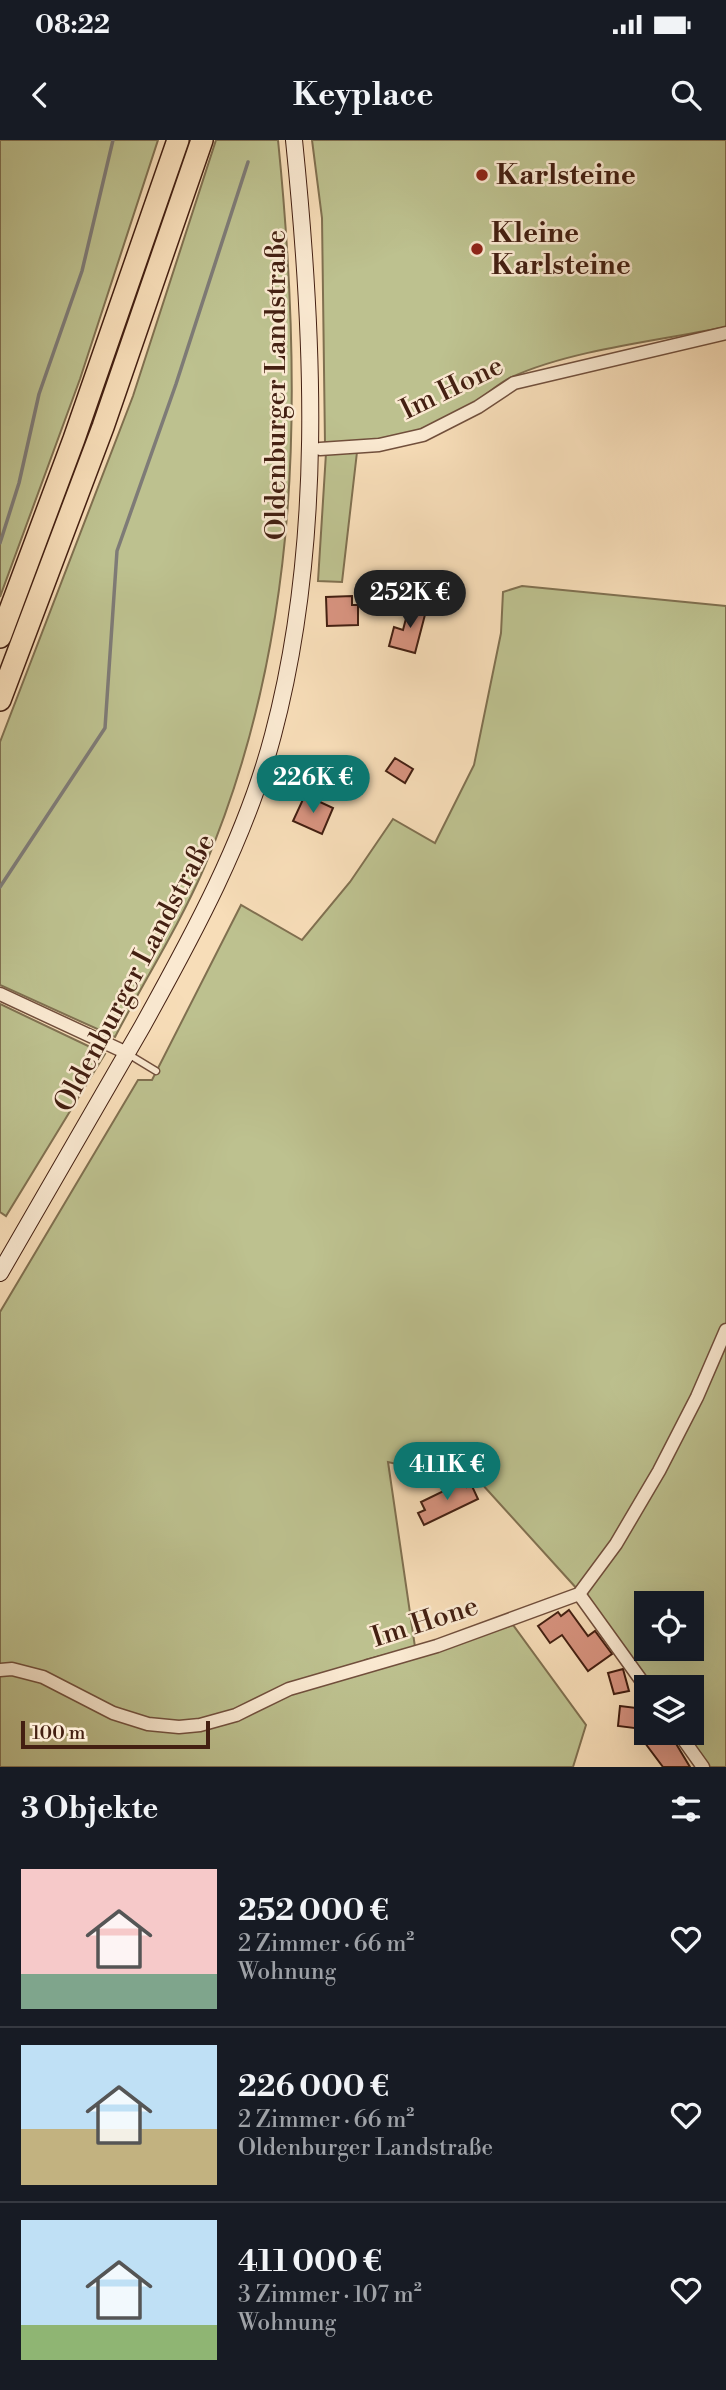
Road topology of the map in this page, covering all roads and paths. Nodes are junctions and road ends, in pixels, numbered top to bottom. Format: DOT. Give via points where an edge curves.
graph roads {
  1 [pos="178,140"];
  2 [pos="202,140"];
  3 [pos="294,140"];
  4 [pos="726,332"];
  5 [pos="320,449"];
  6 [pos="0,638"];
  7 [pos="0,700"];
  8 [pos="0,994"];
  9 [pos="127,1053"];
  10 [pos="156,1071"];
  11 [pos="0,1273"];
  12 [pos="726,1330"];
  13 [pos="579,1594"];
  14 [pos="0,1670"];
  15 [pos="637,1675"];
  16 [pos="687,1745"];
  17 [pos="703,1767"];
  1 -- 6 [label="highway"];
  2 -- 7 [label="highway" via="103,428"];
  3 -- 9 [label="street, Oldenburger Landstraße" via="307,299 307,517 300,594 282,695 244,821 176,966"];
  4 -- 5 [label="street, Im Hone" via="513,383 423,435 379,445"];
  8 -- 9 [label="street"];
  9 -- 10 [label="lane"];
  9 -- 11 [label="street, Oldenburger Landstraße"];
  12 -- 13 [label="street" via="659,1471 616,1544"];
  13 -- 14 [label="street, Im Hone" via="437,1646 289,1689 236,1715 200,1725 148,1724 113,1713 43,1677"];
  13 -- 15 [label="street"];
  16 -- 17 [label="street"];
}
